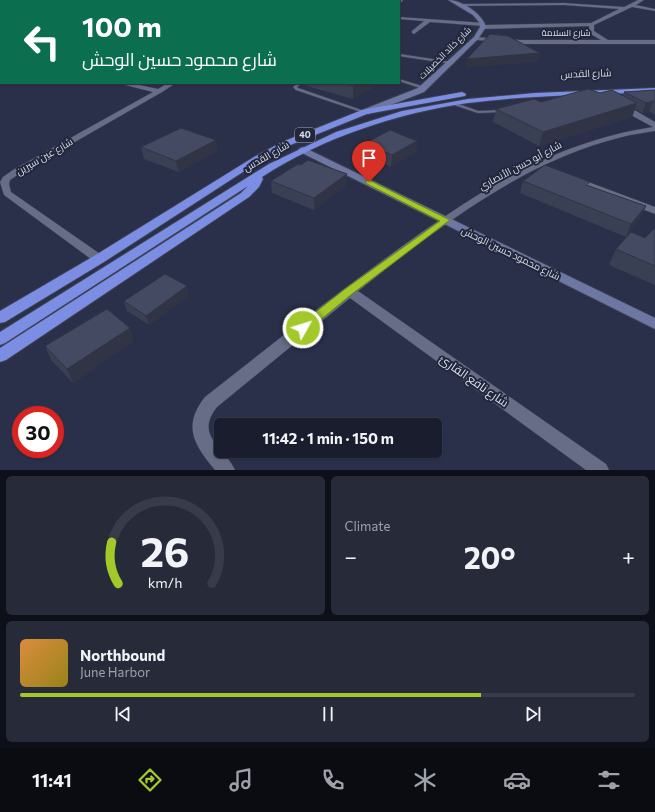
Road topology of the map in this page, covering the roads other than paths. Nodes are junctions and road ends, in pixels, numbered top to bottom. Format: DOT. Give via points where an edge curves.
graph roads {
  1 [pos="450,0"];
  2 [pos="642,0"];
  3 [pos="459,5"];
  4 [pos="629,5"];
  5 [pos="623,8"];
  6 [pos="655,10"];
  7 [pos="400,18"];
  8 [pos="409,18"];
  9 [pos="429,20"];
  10 [pos="403,24"];
  11 [pos="592,24"];
  12 [pos="483,26"];
  13 [pos="414,32"];
  14 [pos="476,38"];
  15 [pos="608,42"];
  16 [pos="655,42"];
  17 [pos="400,55"];
  18 [pos="452,63"];
  19 [pos="400,80"];
  20 [pos="125,84"];
  21 [pos="171,84"];
  22 [pos="299,84"];
  23 [pos="655,84"];
  24 [pos="423,89"];
  25 [pos="655,90"];
  26 [pos="160,91"];
  27 [pos="596,92"];
  28 [pos="431,99"];
  29 [pos="455,104"];
  30 [pos="508,110"];
  31 [pos="365,112"];
  32 [pos="655,125"];
  33 [pos="655,129"];
  34 [pos="303,150"];
  35 [pos="537,166"];
  36 [pos="552,171"];
  37 [pos="262,172"];
  38 [pos="566,177"];
  39 [pos="655,211"];
  40 [pos="446,220"];
  41 [pos="99,259"];
  42 [pos="348,291"];
  43 [pos="0,318"];
  44 [pos="655,324"];
  45 [pos="0,339"];
  46 [pos="0,356"];
  47 [pos="226,470"];
  48 [pos="600,470"];
  1 -- 3 [label="street, شارع خالد الخصيلات"];
  2 -- 4 [label="street"];
  3 -- 5 [label="street" via="564,4"];
  3 -- 12 [label="street, شارع خالد الخصيلات" via="472,13"];
  4 -- 5 [label="street"];
  4 -- 6 [label="street"];
  5 -- 11 [label="street"];
  7 -- 8 [label="street"];
  8 -- 9 [label="street"];
  8 -- 10 [label="street"];
  9 -- 12 [label="street"];
  9 -- 13 [label="street"];
  11 -- 12 [label="street"];
  11 -- 15 [label="street" via="591,32"];
  12 -- 14 [label="street, شارع خالد الخصيلات"];
  14 -- 15 [label="street, شارع السلامة" via="508,42"];
  14 -- 18 [label="street, شارع خالد الخصيلات"];
  15 -- 16 [label="street, شارع السلامة"];
  17 -- 18 [label="lane"];
  18 -- 24 [label="street, شارع خالد الخصيلات"];
  19 -- 24 [label="lane"];
  20 -- 26 [label="street"];
  21 -- 26 [label="street, شارع عين سيرين"];
  22 -- 31 [label="lane" via="295,87 297,89"];
  23 -- 28 [label="highway, شارع القدس / 40" via="514,89"];
  24 -- 28 [label="street, شارع خالد الخصيلات" via="424,96"];
  24 -- 31 [label="street, شارع خالد الخصيلات"];
  25 -- 27 [label="highway, شارع القدس / 40"];
  26 -- 41 [label="street, شارع عين سيرين" via="16,172 4,184 7,193"];
  27 -- 29 [label="highway, شارع القدس / 40" via="521,96"];
  27 -- 32 [label="street"];
  28 -- 31 [label="highway, شارع القدس / 40"];
  29 -- 30 [label="lane" via="478,112"];
  29 -- 34 [label="highway, شارع القدس / 40" via="388,118"];
  31 -- 41 [label="highway, شارع القدس / 40" via="310,133 257,159"];
  33 -- 35 [label="street, شارع أبو حسن الأنصاري" via="620,134 580,146"];
  34 -- 37 [label="highway, شارع القدس / 40"];
  34 -- 40 [label="street, شارع محمود حسين الوحش"];
  35 -- 36 [label="street"];
  35 -- 40 [label="street, شارع أبو حسن الأنصاري"];
  37 -- 45 [label="highway, شارع القدس / 40"];
  37 -- 46 [label="highway" via="255,185 245,195"];
  38 -- 39 [label="street"];
  40 -- 42 [label="street, شارع أبو حسن الأنصاري"];
  40 -- 44 [label="street, شارع محمود حسين الوحش"];
  41 -- 43 [label="highway, شارع القدس / 40"];
  42 -- 47 [label="street, شارع أبو حسن الأنصاري" via="211,402 202,415 202,440"];
  42 -- 48 [label="street, شارع نافع القارئ"];
}
